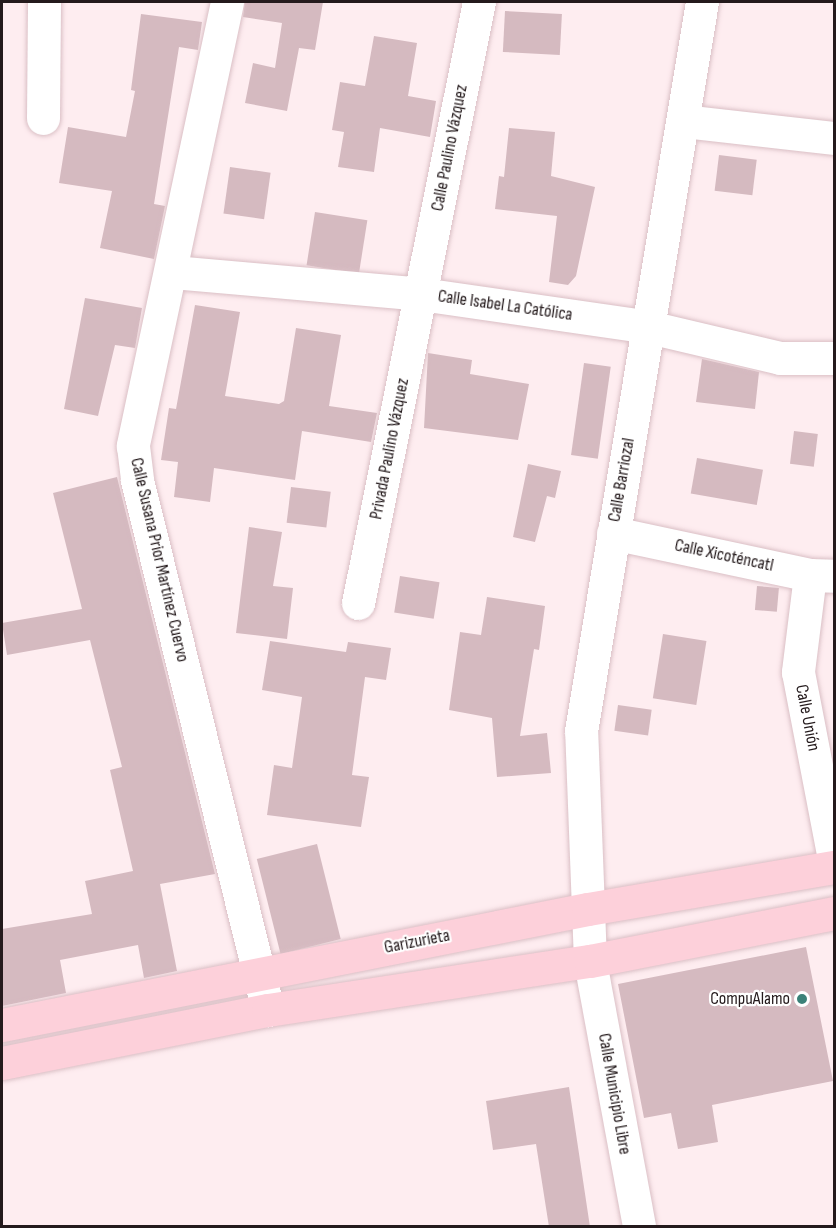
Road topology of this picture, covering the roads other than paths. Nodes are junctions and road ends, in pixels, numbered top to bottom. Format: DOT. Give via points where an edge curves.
graph roads {
  1 [pos="44,2"];
  2 [pos="226,2"];
  3 [pos="479,2"];
  4 [pos="702,2"];
  5 [pos="43,118"];
  6 [pos="683,121"];
  7 [pos="834,138"];
  8 [pos="172,272"];
  9 [pos="421,294"];
  10 [pos="649,327"];
  11 [pos="834,358"];
  12 [pos="613,533"];
  13 [pos="822,575"];
  14 [pos="358,603"];
  15 [pos="834,859"];
  16 [pos="834,867"];
  17 [pos="588,909"];
  18 [pos="834,913"];
  19 [pos="590,961"];
  20 [pos="260,973"];
  21 [pos="268,1010"];
  22 [pos="2,1025"];
  23 [pos="2,1063"];
  24 [pos="639,1227"];
  1 -- 5 [label="street"];
  2 -- 8 [label="street, Calle Susana Prior Martínez Cuervo"];
  3 -- 9 [label="street, Calle Paulino Vázquez"];
  4 -- 6 [label="street, Calle Barriozal"];
  6 -- 7 [label="street"];
  6 -- 10 [label="street, Calle Barriozal"];
  8 -- 9 [label="street, Calle Isabel La Católica"];
  8 -- 20 [label="street, Calle Susana Prior Martínez Cuervo" via="134,446 137,480"];
  9 -- 10 [label="street, Calle Isabel La Católica"];
  9 -- 14 [label="street, Privada Paulino Vázquez"];
  10 -- 11 [label="street, Calle Isabel La Católica" via="780,358"];
  10 -- 12 [label="street, Calle Barriozal"];
  12 -- 13 [label="street, Calle Xicoténcatl"];
  12 -- 17 [label="street, Calle Barriozal" via="581,731"];
  13 -- 15 [label="street, Calle Unión" via="798,672"];
  16 -- 17 [label="main road, Garizurieta"];
  17 -- 19 [label="street, Calle Barriozal"];
  17 -- 20 [label="main road, Garizurieta"];
  18 -- 19 [label="main road"];
  19 -- 21 [label="main road"];
  19 -- 24 [label="street, Calle Municipio Libre"];
  20 -- 21 [label="street, Calle Susana Prior Martínez Cuervo"];
  20 -- 22 [label="main road, Garizurieta"];
  21 -- 23 [label="main road"];
}
